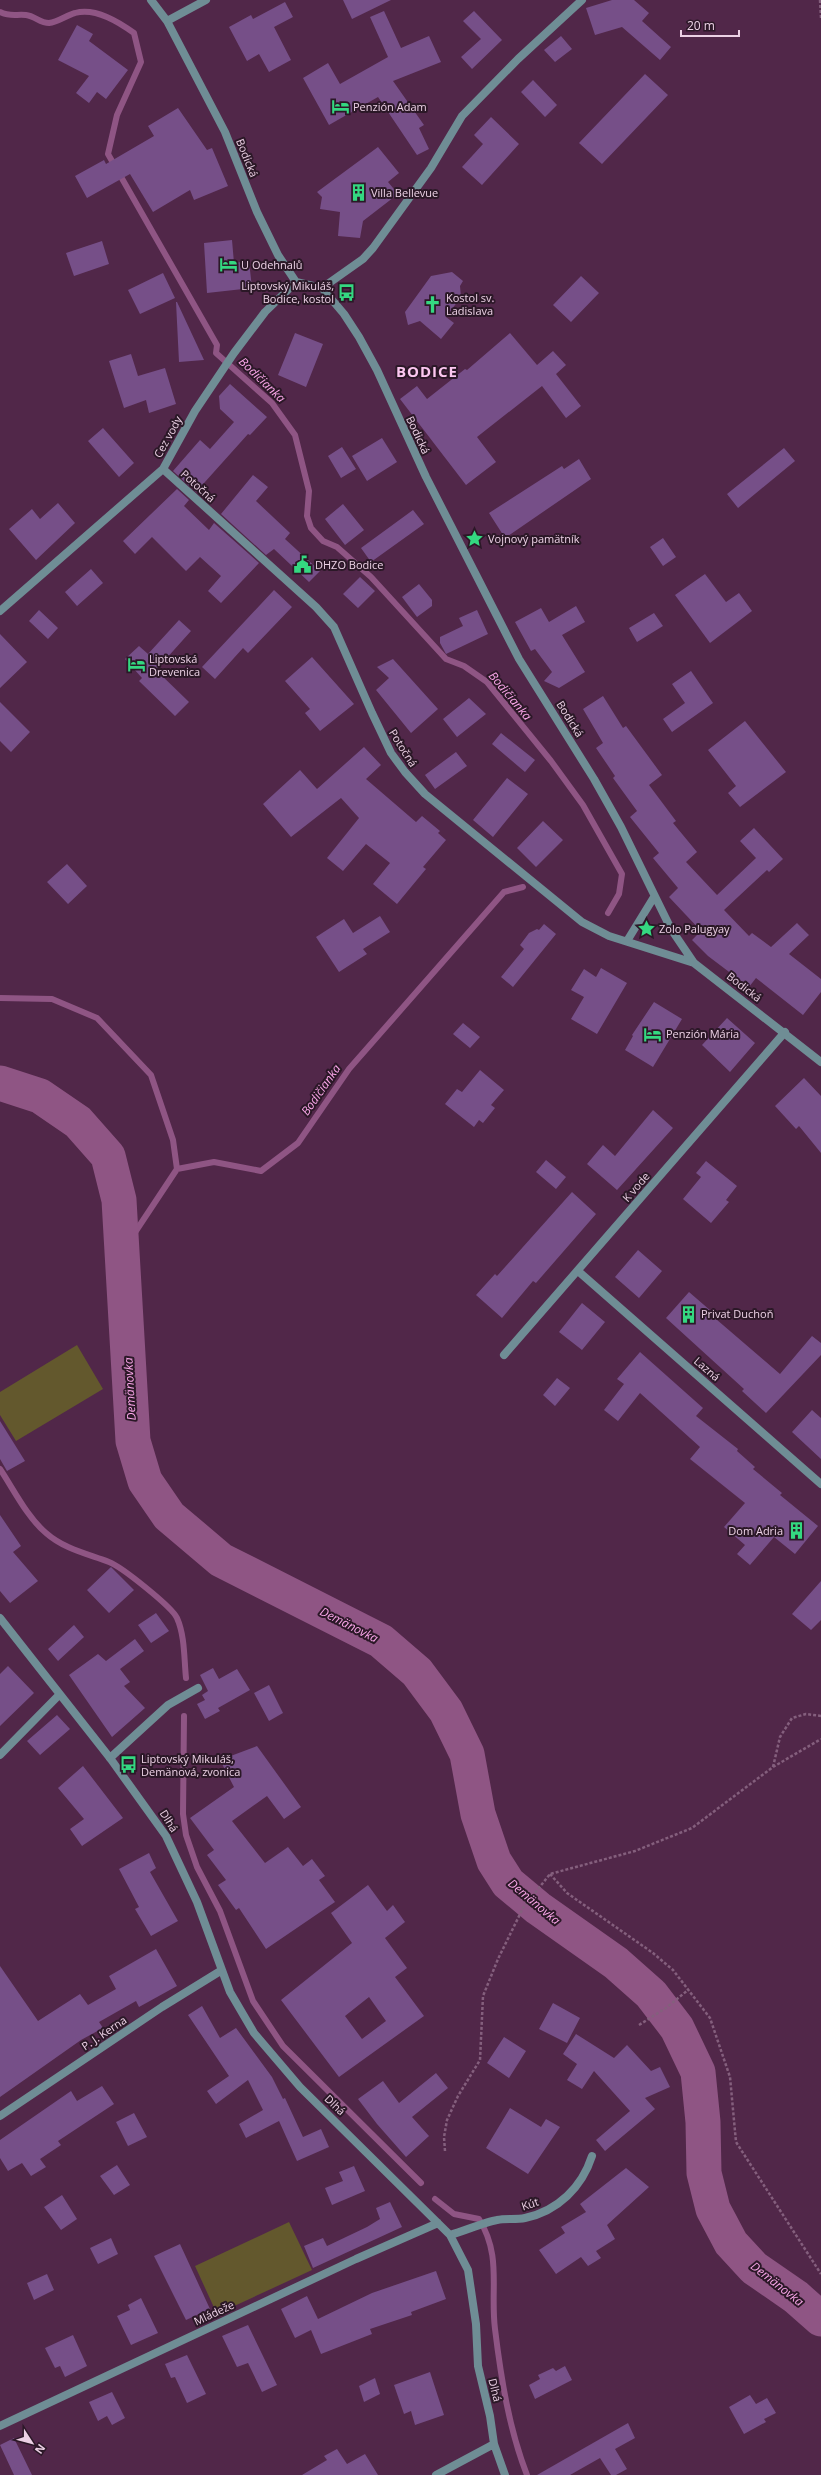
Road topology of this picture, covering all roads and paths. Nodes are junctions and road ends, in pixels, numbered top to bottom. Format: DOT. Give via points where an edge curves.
graph roads {
  1 [pos="151,0"];
  2 [pos="206,0"];
  3 [pos="582,0"];
  4 [pos="820,0"];
  5 [pos="821,18"];
  6 [pos="167,21"];
  7 [pos="296,282"];
  8 [pos="322,288"];
  9 [pos="163,469"];
  10 [pos="0,612"];
  11 [pos="654,897"];
  12 [pos="627,942"];
  13 [pos="694,963"];
  14 [pos="785,1032"];
  15 [pos="821,1062"];
  16 [pos="578,1271"];
  17 [pos="504,1355"];
  18 [pos="821,1484"];
  19 [pos="0,1618"];
  20 [pos="198,1688"];
  21 [pos="60,1695"];
  22 [pos="821,1716"];
  23 [pos="821,1739"];
  24 [pos="0,1755"];
  25 [pos="110,1758"];
  26 [pos="773,1767"];
  27 [pos="550,1874"];
  28 [pos="222,1970"];
  29 [pos="688,1990"];
  30 [pos="639,2025"];
  31 [pos="0,2116"];
  32 [pos="445,2151"];
  33 [pos="592,2156"];
  34 [pos="438,2223"];
  35 [pos="450,2235"];
  36 [pos="821,2274"];
  37 [pos="0,2426"];
  38 [pos="494,2444"];
  39 [pos="436,2475"];
  40 [pos="505,2475"];
  1 -- 6 [label="street, Bodická"];
  2 -- 6 [label="street"];
  3 -- 8 [label="street" via="518,59 462,116 431,168 374,248 363,259"];
  4 -- 5 [label="path"];
  6 -- 7 [label="street, Bodická" via="231,145 272,242"];
  7 -- 8 [label="street"];
  7 -- 9 [label="street, Cez vody" via="265,312 234,353"];
  8 -- 11 [label="street, Bodická" via="344,314 368,354 426,477 519,660 594,779 621,827"];
  9 -- 10 [label="street, Cez vody"];
  9 -- 12 [label="street, Potočná" via="316,607 334,627 383,737 398,763 416,785 582,922"];
  11 -- 12 [label="street"];
  11 -- 13 [label="street, Bodická" via="680,944"];
  12 -- 13 [label="street, Potočná"];
  13 -- 14 [label="street, Bodická"];
  14 -- 15 [label="street, Bodická"];
  14 -- 16 [label="street, K vode"];
  16 -- 17 [label="street, K vode"];
  16 -- 18 [label="street, Lazná"];
  19 -- 21 [label="street, Dlhá"];
  20 -- 25 [label="street" via="168,1705"];
  21 -- 24 [label="street"];
  21 -- 25 [label="street, Dlhá"];
  22 -- 26 [label="path" via="806,1714 792,1718 780,1738"];
  23 -- 26 [label="path"];
  25 -- 28 [label="street, Dlhá" via="166,1836 197,1902"];
  26 -- 27 [label="path" via="692,1828 635,1851"];
  27 -- 29 [label="path" via="567,1893 653,1953 673,1970"];
  27 -- 32 [label="path" via="523,1908 483,1996 480,2060 447,2120"];
  28 -- 31 [label="street, P. J. Kerna" via="162,2007"];
  28 -- 34 [label="street, Dlhá" via="235,2004 267,2050"];
  29 -- 30 [label="path"];
  29 -- 36 [label="path" via="710,2018 730,2077 736,2142"];
  33 -- 35 [label="street, Kút" via="587,2174 578,2186 547,2210 526,2218 488,2222"];
  34 -- 35 [label="street, Dlhá"];
  34 -- 37 [label="street, Mládeže"];
  35 -- 38 [label="street, Dlhá" via="468,2270 475,2316 478,2366"];
  38 -- 39 [label="street"];
  38 -- 40 [label="street, Dlhá"];
}
